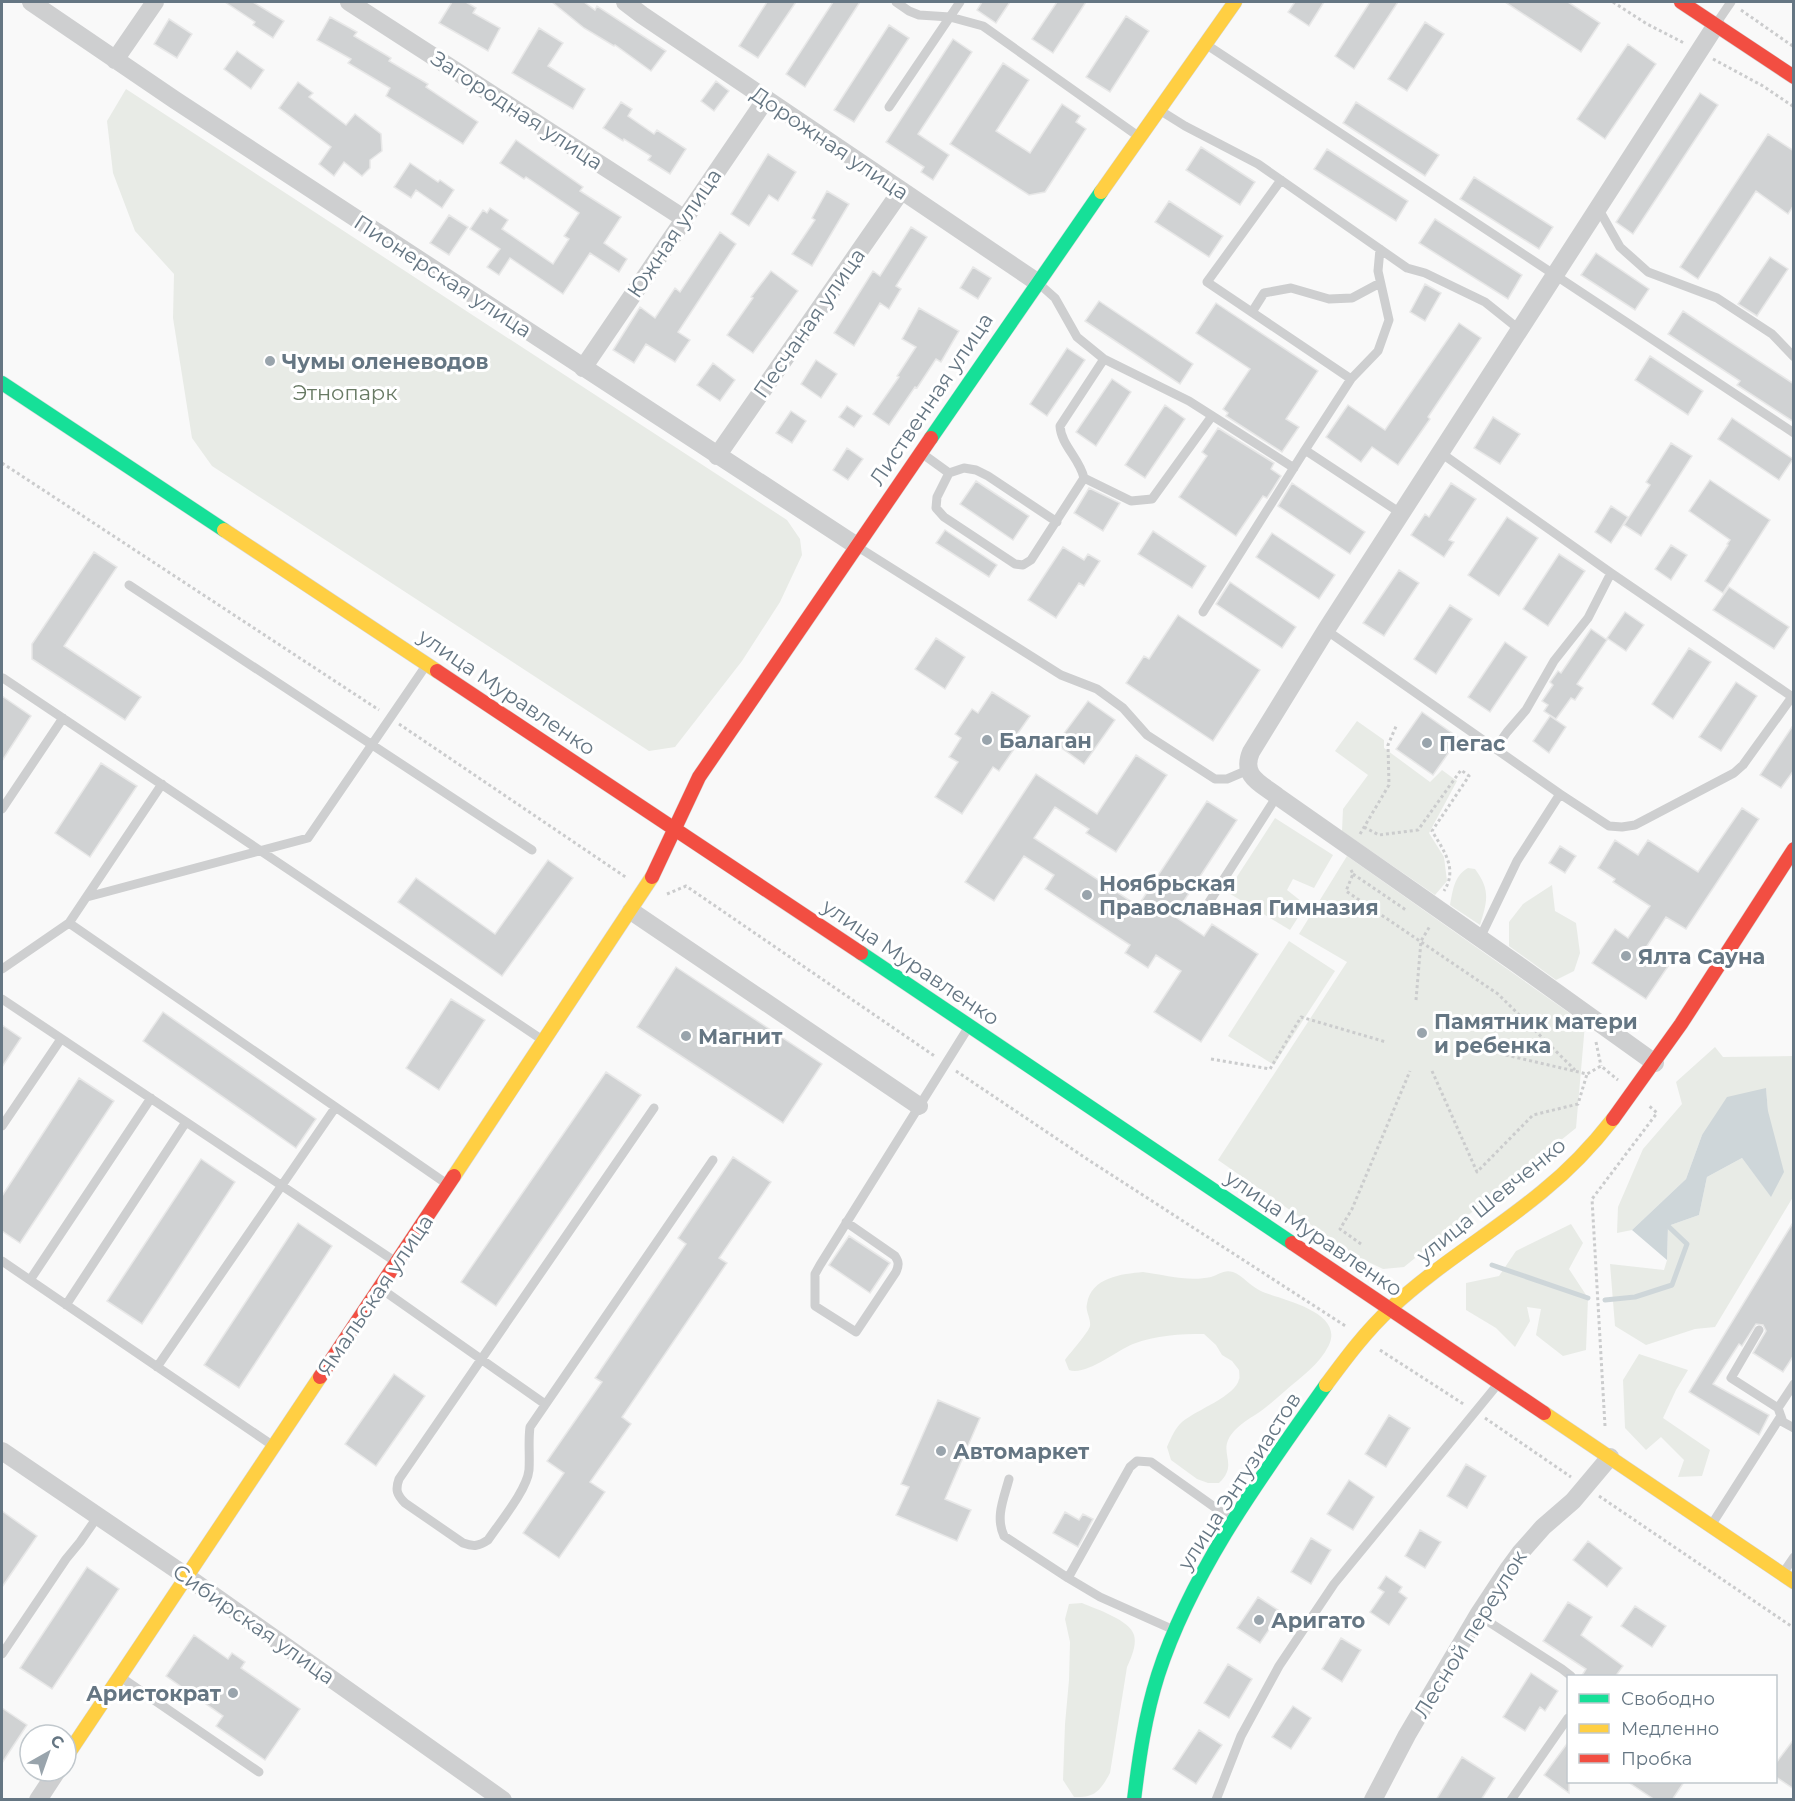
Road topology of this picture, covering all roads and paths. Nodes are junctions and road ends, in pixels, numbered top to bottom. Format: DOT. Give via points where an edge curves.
graph roads {
  1 [pos="31,2"];
  2 [pos="155,2"];
  3 [pos="349,2"];
  4 [pos="625,2"];
  5 [pos="896,2"];
  6 [pos="960,2"];
  7 [pos="1235,2"];
  8 [pos="1681,2"];
  9 [pos="1731,2"];
  10 [pos="951,17"];
  11 [pos="1716,24"];
  12 [pos="1205,44"];
  13 [pos="1794,47"];
  14 [pos="115,60"];
  15 [pos="1794,77"];
  16 [pos="766,99"];
  17 [pos="889,107"];
  18 [pos="1159,110"];
  19 [pos="1139,137"];
  20 [pos="1281,180"];
  21 [pos="901,191"];
  22 [pos="1598,208"];
  23 [pos="685,219"];
  24 [pos="1380,249"];
  25 [pos="1555,275"];
  26 [pos="1037,282"];
  27 [pos="1380,283"];
  28 [pos="1251,312"];
  29 [pos="1520,330"];
  30 [pos="1794,357"];
  31 [pos="1104,359"];
  32 [pos="583,368"];
  33 [pos="1352,379"];
  34 [pos="2,383"];
  35 [pos="1212,416"];
  36 [pos="1794,433"];
  37 [pos="1305,450"];
  38 [pos="920,452"];
  39 [pos="1441,453"];
  40 [pos="717,456"];
  41 [pos="2,463"];
  42 [pos="1294,468"];
  43 [pos="949,473"];
  44 [pos="1084,478"];
  45 [pos="1402,514"];
  46 [pos="1057,522"];
  47 [pos="857,546"];
  48 [pos="1611,573"];
  49 [pos="129,585"];
  50 [pos="1203,612"];
  51 [pos="1326,630"];
  52 [pos="427,664"];
  53 [pos="3,678"];
  54 [pos="1793,697"];
  55 [pos="63,718"];
  56 [pos="390,718"];
  57 [pos="1397,724"];
  58 [pos="372,745"];
  59 [pos="1496,748"];
  60 [pos="1248,770"];
  61 [pos="162,784"];
  62 [pos="1560,794"];
  63 [pos="1277,796"];
  64 [pos="2,809"];
  65 [pos="1364,827"];
  66 [pos="676,829"];
  67 [pos="1352,848"];
  68 [pos="1794,849"];
  69 [pos="532,850"];
  70 [pos="261,851"];
  71 [pos="1788,871"];
  72 [pos="627,878"];
  73 [pos="666,894"];
  74 [pos="87,897"];
  75 [pos="1438,899"];
  76 [pos="1204,910"];
  77 [pos="631,911"];
  78 [pos="69,923"];
  79 [pos="1430,926"];
  80 [pos="1480,938"];
  81 [pos="1421,941"];
  82 [pos="3,967"];
  83 [pos="2,999"];
  84 [pos="1416,1000"];
  85 [pos="969,1027"];
  86 [pos="61,1039"];
  87 [pos="544,1041"];
  88 [pos="1386,1042"];
  89 [pos="1459,1044"];
  90 [pos="1212,1059"];
  91 [pos="1655,1063"];
  92 [pos="945,1064"];
  93 [pos="1410,1071"];
  94 [pos="1432,1071"];
  95 [pos="1576,1071"];
  96 [pos="1587,1074"];
  97 [pos="1633,1092"];
  98 [pos="151,1098"];
  99 [pos="919,1106"];
  100 [pos="335,1108"];
  101 [pos="654,1108"];
  102 [pos="186,1122"];
  103 [pos="2,1126"];
  104 [pos="713,1160"];
  105 [pos="448,1185"];
  106 [pos="281,1186"];
  107 [pos="846,1222"];
  108 [pos="1361,1244"];
  109 [pos="2,1261"];
  110 [pos="397,1263"];
  111 [pos="30,1280"];
  112 [pos="380,1288"];
  113 [pos="66,1305"];
  114 [pos="1390,1309"];
  115 [pos="1759,1330"];
  116 [pos="1363,1338"];
  117 [pos="481,1360"];
  118 [pos="157,1367"];
  119 [pos="1499,1382"];
  120 [pos="1794,1384"];
  121 [pos="545,1404"];
  122 [pos="1475,1412"];
  123 [pos="1779,1412"];
  124 [pos="1605,1428"];
  125 [pos="1794,1428"];
  126 [pos="274,1446"];
  127 [pos="2,1451"];
  128 [pos="1610,1457"];
  129 [pos="1009,1479"];
  130 [pos="1586,1487"];
  131 [pos="98,1516"];
  132 [pos="1234,1521"];
  133 [pos="1711,1526"];
  134 [pos="1794,1557"];
  135 [pos="186,1576"];
  136 [pos="1068,1578"];
  137 [pos="1788,1579"];
  138 [pos="1478,1615"];
  139 [pos="1794,1628"];
  140 [pos="1176,1630"];
  141 [pos="2,1654"];
  142 [pos="1569,1675"];
  143 [pos="120,1676"];
  144 [pos="1567,1721"];
  145 [pos="78,1739"];
  146 [pos="259,1772"];
  147 [pos="49,1783"];
  148 [pos="38,1800"];
  149 [pos="503,1800"];
  150 [pos="1134,1800"];
  151 [pos="1216,1800"];
  152 [pos="1373,1800"];
  153 [pos="1511,1800"];
  1 -- 14 [label="street, Пионерская улица"];
  2 -- 14 [label="street"];
  3 -- 23 [label="street, Загородная улица"];
  4 -- 16 [label="street, Дорожная улица"];
  5 -- 10 [label="lane" via="919,15"];
  6 -- 10 [label="lane"];
  7 -- 12 [label="street, Лиственная улица"];
  8 -- 11 [label="street"];
  9 -- 11 [label="lane"];
  9 -- 13 [label="path"];
  10 -- 17 [label="lane"];
  10 -- 19 [label="lane" via="983,26"];
  11 -- 15 [label="street"];
  11 -- 22 [label="street"];
  12 -- 18 [label="street, Лиственная улица"];
  12 -- 25 [label="lane"];
  14 -- 32 [label="street, Пионерская улица"];
  16 -- 21 [label="street, Дорожная улица"];
  16 -- 23 [label="street, Южная улица"];
  18 -- 19 [label="street, Лиственная улица"];
  18 -- 20 [label="lane"];
  19 -- 26 [label="street, Лиственная улица"];
  20 -- 24 [label="lane"];
  20 -- 28 [label="lane" via="1207,282"];
  21 -- 26 [label="street, Дорожная улица"];
  21 -- 40 [label="street, Песчаная улица"];
  22 -- 25 [label="street"];
  22 -- 30 [label="lane" via="1620,247 1648,272 1717,298 1772,334"];
  23 -- 32 [label="street, Южная улица"];
  24 -- 27 [label="lane"];
  24 -- 29 [label="lane" via="1407,268 1485,302"];
  25 -- 29 [label="street"];
  25 -- 36 [label="lane"];
  26 -- 31 [label="lane" via="1055,298 1077,337"];
  26 -- 38 [label="street, Лиственная улица"];
  27 -- 28 [label="lane" via="1352,298 1329,299 1290,288 1264,293"];
  27 -- 33 [label="lane" via="1389,320 1378,351"];
  28 -- 33 [label="lane"];
  29 -- 39 [label="street"];
  31 -- 35 [label="lane"];
  31 -- 44 [label="lane" via="1060,426"];
  32 -- 40 [label="street, Пионерская улица"];
  33 -- 37 [label="lane"];
  34 -- 52 [label="street, улица Муравленко"];
  35 -- 42 [label="lane"];
  35 -- 44 [label="lane" via="1152,499 1131,501"];
  37 -- 42 [label="lane"];
  37 -- 45 [label="lane"];
  38 -- 43 [label="lane"];
  38 -- 47 [label="street, Лиственная улица"];
  39 -- 45 [label="street"];
  39 -- 48 [label="lane"];
  40 -- 47 [label="street, Пионерская улица"];
  41 -- 56 [label="path"];
  42 -- 50 [label="lane"];
  43 -- 46 [label="lane" via="964,468 976,470"];
  43 -- 46 [label="lane" via="936,508 1015,564 1031,560"];
  44 -- 46 [label="lane"];
  45 -- 51 [label="street"];
  47 -- 60 [label="lane" via="1061,675 1097,689 1124,708 1147,735 1215,779 1227,780"];
  47 -- 66 [label="street, Лиственная улица" via="699,777"];
  48 -- 54 [label="lane"];
  48 -- 59 [label="lane" via="1588,618"];
  49 -- 58 [label="lane"];
  51 -- 59 [label="lane"];
  51 -- 60 [label="street" via="1251,752"];
  52 -- 56 [label="lane"];
  52 -- 66 [label="street, улица Муравленко"];
  53 -- 55 [label="lane"];
  54 -- 62 [label="lane" via="1734,773 1635,825 1610,826"];
  55 -- 61 [label="lane"];
  55 -- 64 [label="lane"];
  56 -- 58 [label="lane"];
  56 -- 72 [label="path"];
  57 -- 65 [label="path" via="1388,745 1389,786"];
  58 -- 69 [label="lane"];
  58 -- 70 [label="lane" via="308,838"];
  59 -- 62 [label="lane"];
  60 -- 63 [label="street"];
  61 -- 70 [label="lane"];
  61 -- 74 [label="lane"];
  62 -- 80 [label="lane" via="1517,861"];
  63 -- 67 [label="street"];
  63 -- 76 [label="lane"];
  65 -- 67 [label="path"];
  65 -- 75 [label="path" via="1379,835 1418,830 1461,770 1469,776 1432,831 1448,857 1450,881"];
  66 -- 77 [label="street, Ямальская улица" via="658,869"];
  66 -- 85 [label="street, улица Муравленко"];
  67 -- 80 [label="street"];
  67 -- 81 [label="path" via="1344,860 1353,874 1346,891"];
  68 -- 71 [label="street, улица Шевченко"];
  70 -- 74 [label="lane"];
  70 -- 87 [label="lane"];
  71 -- 91 [label="street, улица Шевченко"];
  73 -- 92 [label="path" via="686,886"];
  74 -- 78 [label="lane"];
  77 -- 87 [label="street, Ямальская улица"];
  77 -- 99 [label="street"];
  78 -- 82 [label="lane"];
  78 -- 100 [label="lane"];
  79 -- 81 [label="path"];
  80 -- 91 [label="street"];
  81 -- 84 [label="path"];
  81 -- 95 [label="path" via="1498,994"];
  83 -- 86 [label="lane"];
  85 -- 92 [label="lane"];
  85 -- 114 [label="street, улица Муравленко"];
  86 -- 98 [label="lane"];
  86 -- 103 [label="lane"];
  87 -- 105 [label="street, Ямальская улица"];
  88 -- 90 [label="path" via="1301,1017 1269,1069"];
  89 -- 95 [label="path"];
  91 -- 97 [label="street, улица Шевченко"];
  92 -- 99 [label="lane"];
  92 -- 116 [label="path"];
  93 -- 108 [label="path" via="1340,1229"];
  94 -- 96 [label="path" via="1477,1172 1533,1115 1578,1104"];
  95 -- 96 [label="path"];
  96 -- 97 [label="path" via="1601,1066"];
  97 -- 114 [label="street, улица Шевченко" via="1587,1150 1557,1178"];
  97 -- 124 [label="path" via="1657,1113 1592,1199"];
  98 -- 102 [label="lane"];
  98 -- 111 [label="lane"];
  99 -- 107 [label="lane"];
  100 -- 105 [label="lane"];
  100 -- 106 [label="lane"];
  101 -- 117 [label="lane"];
  102 -- 106 [label="lane"];
  102 -- 113 [label="lane"];
  104 -- 121 [label="lane"];
  105 -- 110 [label="street, Ямальская улица"];
  106 -- 110 [label="lane"];
  106 -- 118 [label="lane"];
  107 -- 107 [label="lane" via="898,1261 896,1272 856,1332 815,1306 815,1274"];
  109 -- 111 [label="lane"];
  110 -- 112 [label="street, Ямальская улица"];
  111 -- 113 [label="lane"];
  112 -- 117 [label="lane"];
  112 -- 126 [label="street, Ямальская улица"];
  113 -- 118 [label="lane"];
  114 -- 116 [label="street, улица Энтузиастов"];
  114 -- 119 [label="street, улица Муравленко"];
  115 -- 123 [label="lane" via="1731,1378"];
  116 -- 122 [label="path"];
  116 -- 132 [label="street, улица Энтузиастов"];
  117 -- 121 [label="lane"];
  117 -- 121 [label="lane" via="396,1489 405,1503 463,1543 472,1547 488,1540 526,1484 530,1427"];
  118 -- 126 [label="lane"];
  119 -- 122 [label="lane"];
  119 -- 128 [label="street, улица Муравленко"];
  120 -- 123 [label="lane"];
  122 -- 130 [label="path"];
  122 -- 151 [label="lane" via="1328,1593 1279,1666 1241,1736"];
  123 -- 125 [label="lane" via="1783,1422"];
  123 -- 133 [label="lane"];
  126 -- 135 [label="street, Ямальская улица"];
  127 -- 131 [label="street, Сибирская улица"];
  128 -- 130 [label="street, Лесной переулок"];
  128 -- 133 [label="street, улица Муравленко"];
  129 -- 136 [label="lane" via="999,1515 1004,1536"];
  130 -- 138 [label="street, Лесной переулок" via="1528,1543"];
  130 -- 139 [label="path"];
  131 -- 135 [label="street, Сибирская улица"];
  131 -- 141 [label="lane"];
  132 -- 136 [label="lane" via="1151,1462 1137,1461"];
  132 -- 140 [label="street, улица Энтузиастов"];
  133 -- 137 [label="street, улица Муравленко"];
  134 -- 137 [label="lane"];
  135 -- 143 [label="street, Ямальская улица"];
  135 -- 149 [label="street, Сибирская улица"];
  136 -- 140 [label="lane" via="1100,1597"];
  138 -- 142 [label="lane"];
  138 -- 152 [label="street, Лесной переулок"];
  140 -- 150 [label="street, улица Энтузиастов" via="1152,1696"];
  143 -- 145 [label="street, Ямальская улица"];
  143 -- 146 [label="lane"];
  144 -- 153 [label="lane"];
  147 -- 148 [label="street"];
}
